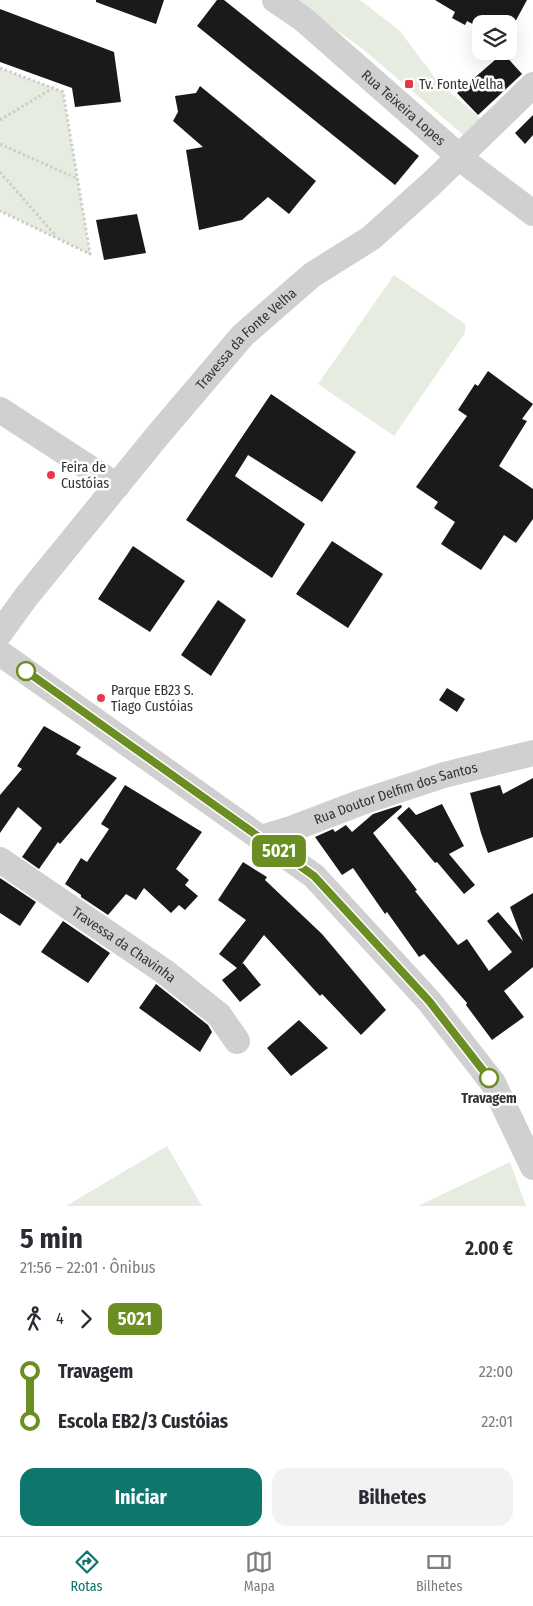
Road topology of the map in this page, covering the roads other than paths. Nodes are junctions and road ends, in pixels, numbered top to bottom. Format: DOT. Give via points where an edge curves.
graph roads {
  1 [pos="275,0"];
  2 [pos="533,85"];
  3 [pos="460,156"];
  4 [pos="533,213"];
  5 [pos="0,410"];
  6 [pos="117,486"];
  7 [pos="0,633"];
  8 [pos="3,660"];
  9 [pos="533,753"];
  10 [pos="261,838"];
  11 [pos="0,860"];
  12 [pos="237,1041"];
  13 [pos="533,1167"];
  1 -- 3 [label="street, Rua Teixeira Lopes" via="303,18"];
  2 -- 3 [label="street, Travessa da Fonte Velha"];
  3 -- 4 [label="street, Rua Teixeira Lopes"];
  3 -- 6 [label="street, Travessa da Fonte Velha" via="371,238 312,275 243,335"];
  5 -- 6 [label="street"];
  6 -- 7 [label="street, Travessa da Fonte Velha"];
  8 -- 10 [label="street"];
  9 -- 10 [label="street, Rua Doutor Delfim dos Santos" via="444,775"];
  10 -- 13 [label="street" via="314,876 429,1001 494,1083"];
  11 -- 12 [label="street, Travessa da Chavinha" via="165,972 219,1015"];
}
